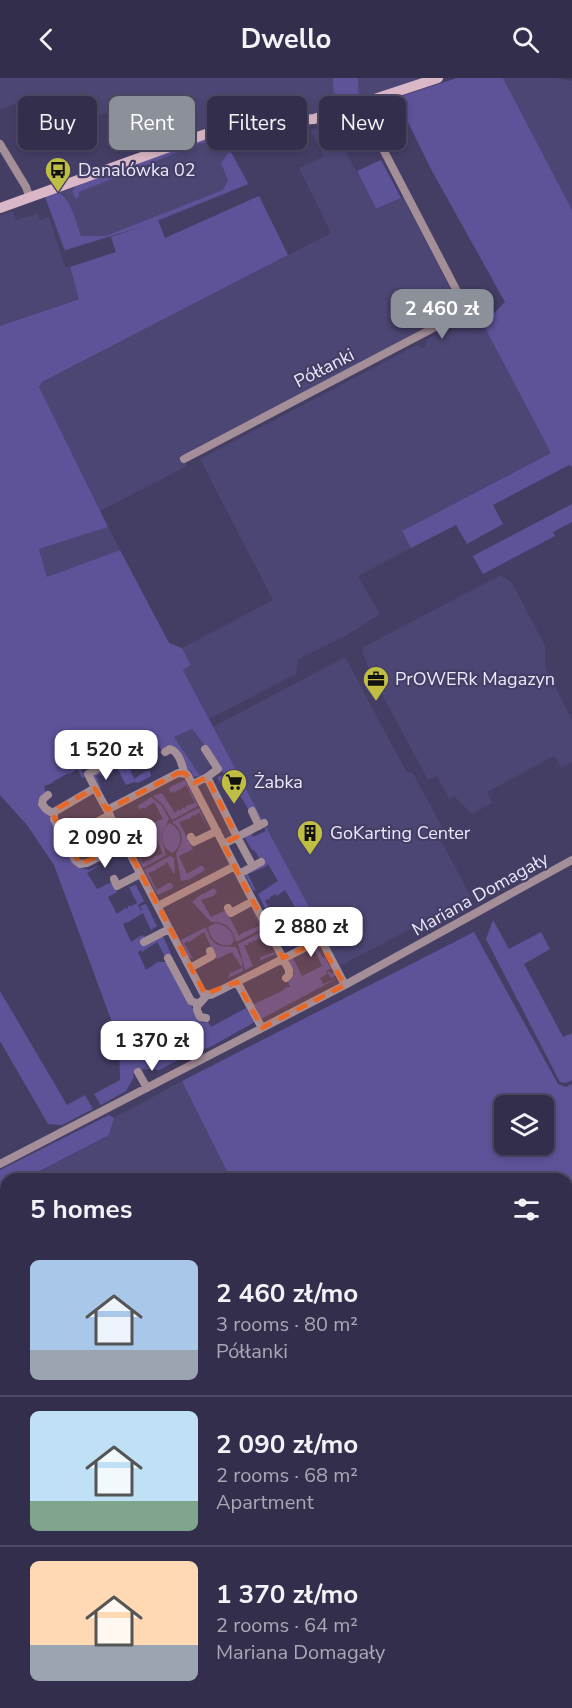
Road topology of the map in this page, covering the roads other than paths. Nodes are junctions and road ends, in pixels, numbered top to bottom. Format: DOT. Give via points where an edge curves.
graph roads {
  1 [pos="438,78"];
  2 [pos="386,96"];
  3 [pos="319,117"];
  4 [pos="0,144"];
  5 [pos="383,150"];
  6 [pos="30,198"];
  7 [pos="0,208"];
  8 [pos="184,459"];
  9 [pos="205,749"];
  10 [pos="165,752"];
  11 [pos="97,769"];
  12 [pos="184,772"];
  13 [pos="207,777"];
  14 [pos="193,784"];
  15 [pos="95,788"];
  16 [pos="48,795"];
  17 [pos="108,812"];
  18 [pos="252,812"];
  19 [pos="54,814"];
  20 [pos="87,827"];
  21 [pos="217,831"];
  22 [pos="148,833"];
  23 [pos="237,837"];
  24 [pos="194,842"];
  25 [pos="125,844"];
  26 [pos="224,844"];
  27 [pos="572,860"];
  28 [pos="250,861"];
  29 [pos="261,862"];
  30 [pos="237,870"];
  31 [pos="140,874"];
  32 [pos="114,879"];
  33 [pos="253,901"];
  34 [pos="158,906"];
  35 [pos="231,913"];
  36 [pos="290,915"];
  37 [pos="267,927"];
  38 [pos="169,929"];
  39 [pos="144,942"];
  40 [pos="212,956"];
  41 [pos="168,958"];
  42 [pos="283,958"];
  43 [pos="189,968"];
  44 [pos="286,978"];
  45 [pos="237,982"];
  46 [pos="345,984"];
  47 [pos="207,995"];
  48 [pos="197,1004"];
  49 [pos="206,1018"];
  50 [pos="262,1028"];
  51 [pos="138,1072"];
  52 [pos="147,1088"];
  53 [pos="0,1164"];
  1 -- 2 [label="street"];
  3 -- 6 [label="street" via="214,130"];
  4 -- 6 [label="street"];
  5 -- 8 [label="street, Półłanki" via="460,297 462,313"];
  6 -- 7 [label="street"];
  9 -- 13 [label="street" via="220,771"];
  10 -- 12 [label="street" via="174,751"];
  11 -- 15 [label="street" via="88,774"];
  12 -- 14 [label="street"];
  12 -- 17 [label="street"];
  13 -- 14 [label="street"];
  13 -- 23 [label="street"];
  14 -- 21 [label="street"];
  15 -- 17 [label="street"];
  15 -- 19 [label="street"];
  16 -- 19 [label="street" via="42,804"];
  17 -- 20 [label="street"];
  17 -- 25 [label="street"];
  18 -- 23 [label="street" via="261,824"];
  19 -- 25 [label="street" via="80,864"];
  21 -- 24 [label="street"];
  21 -- 26 [label="street"];
  22 -- 25 [label="street"];
  23 -- 26 [label="street"];
  23 -- 28 [label="street"];
  25 -- 31 [label="street"];
  26 -- 30 [label="street"];
  27 -- 46 [label="street, Mariana Domagały"];
  29 -- 30 [label="street"];
  30 -- 33 [label="street"];
  30 -- 34 [label="street"];
  31 -- 32 [label="street" via="117,885"];
  31 -- 34 [label="street"];
  33 -- 35 [label="street"];
  33 -- 37 [label="street"];
  34 -- 38 [label="street"];
  36 -- 37 [label="street"];
  37 -- 42 [label="street"];
  38 -- 39 [label="street"];
  38 -- 43 [label="street"];
  40 -- 43 [label="street"];
  41 -- 48 [label="street"];
  42 -- 44 [label="street" via="290,972"];
  42 -- 45 [label="street"];
  42 -- 46 [label="street" via="320,941"];
  43 -- 47 [label="street"];
  45 -- 47 [label="street"];
  45 -- 50 [label="street"];
  46 -- 50 [label="street, Mariana Domagały"];
  47 -- 48 [label="street"];
  48 -- 49 [label="street" via="200,1017"];
  50 -- 52 [label="street, Mariana Domagały"];
  51 -- 52 [label="street"];
  52 -- 53 [label="street, Mariana Domagały"];
}
